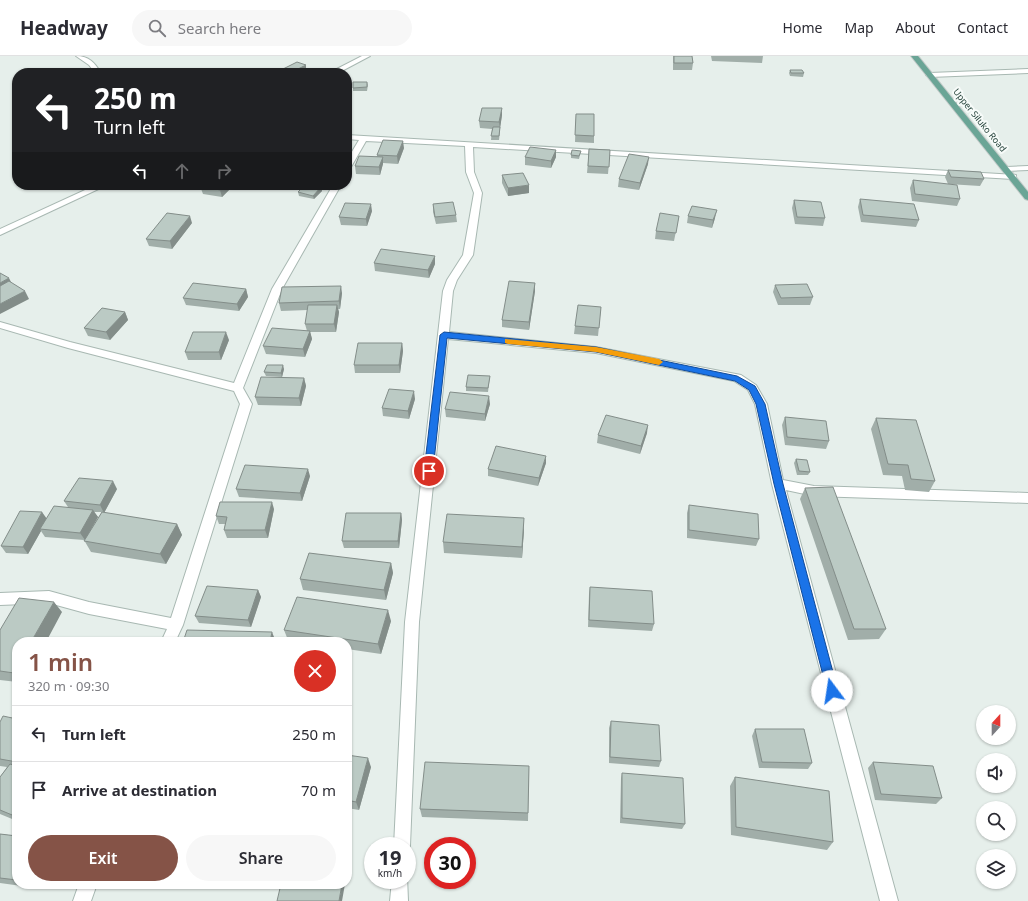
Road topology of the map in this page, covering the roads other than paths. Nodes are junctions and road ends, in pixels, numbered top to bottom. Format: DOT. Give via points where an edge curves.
graph roads {
  1 [pos="79,56"];
  2 [pos="367,56"];
  3 [pos="914,56"];
  4 [pos="95,68"];
  5 [pos="342,68"];
  6 [pos="1028,71"];
  7 [pos="930,75"];
  8 [pos="352,137"];
  9 [pos="364,138"];
  10 [pos="469,144"];
  11 [pos="352,158"];
  12 [pos="1028,168"];
  13 [pos="1007,169"];
  14 [pos="1013,177"];
  15 [pos="92,190"];
  16 [pos="334,190"];
  17 [pos="1028,197"];
  18 [pos="0,232"];
  19 [pos="0,325"];
  20 [pos="444,335"];
  21 [pos="238,388"];
  22 [pos="778,484"];
  23 [pos="1028,498"];
  24 [pos="0,599"];
  25 [pos="176,625"];
  26 [pos="170,637"];
  27 [pos="402,837"];
  28 [pos="86,889"];
  29 [pos="400,889"];
  30 [pos="82,901"];
  31 [pos="399,901"];
  32 [pos="889,901"];
  1 -- 4 [label="street"];
  2 -- 5 [label="street"];
  3 -- 7 [label="main road, Upper Siluko Road"];
  6 -- 7 [label="street"];
  7 -- 13 [label="main road, Upper Siluko Road"];
  8 -- 9 [label="street"];
  9 -- 10 [label="street"];
  9 -- 11 [label="street"];
  10 -- 14 [label="street"];
  10 -- 20 [label="street" via="469,168 477,184 478,193 468,255 448,291"];
  12 -- 13 [label="street"];
  13 -- 14 [label="main road, Upper Siluko Road"];
  14 -- 17 [label="main road, Upper Siluko Road"];
  15 -- 18 [label="street"];
  16 -- 21 [label="street" via="277,289"];
  19 -- 21 [label="street"];
  20 -- 22 [label="street" via="596,350 737,378 752,388 761,404"];
  20 -- 27 [label="street" via="412,622"];
  21 -- 25 [label="street" via="246,404"];
  22 -- 23 [label="street" via="814,491"];
  22 -- 32 [label="street"];
  24 -- 25 [label="street" via="49,597 89,608"];
  25 -- 26 [label="street"];
  28 -- 30 [label="street"];
  29 -- 31 [label="street"];
}
